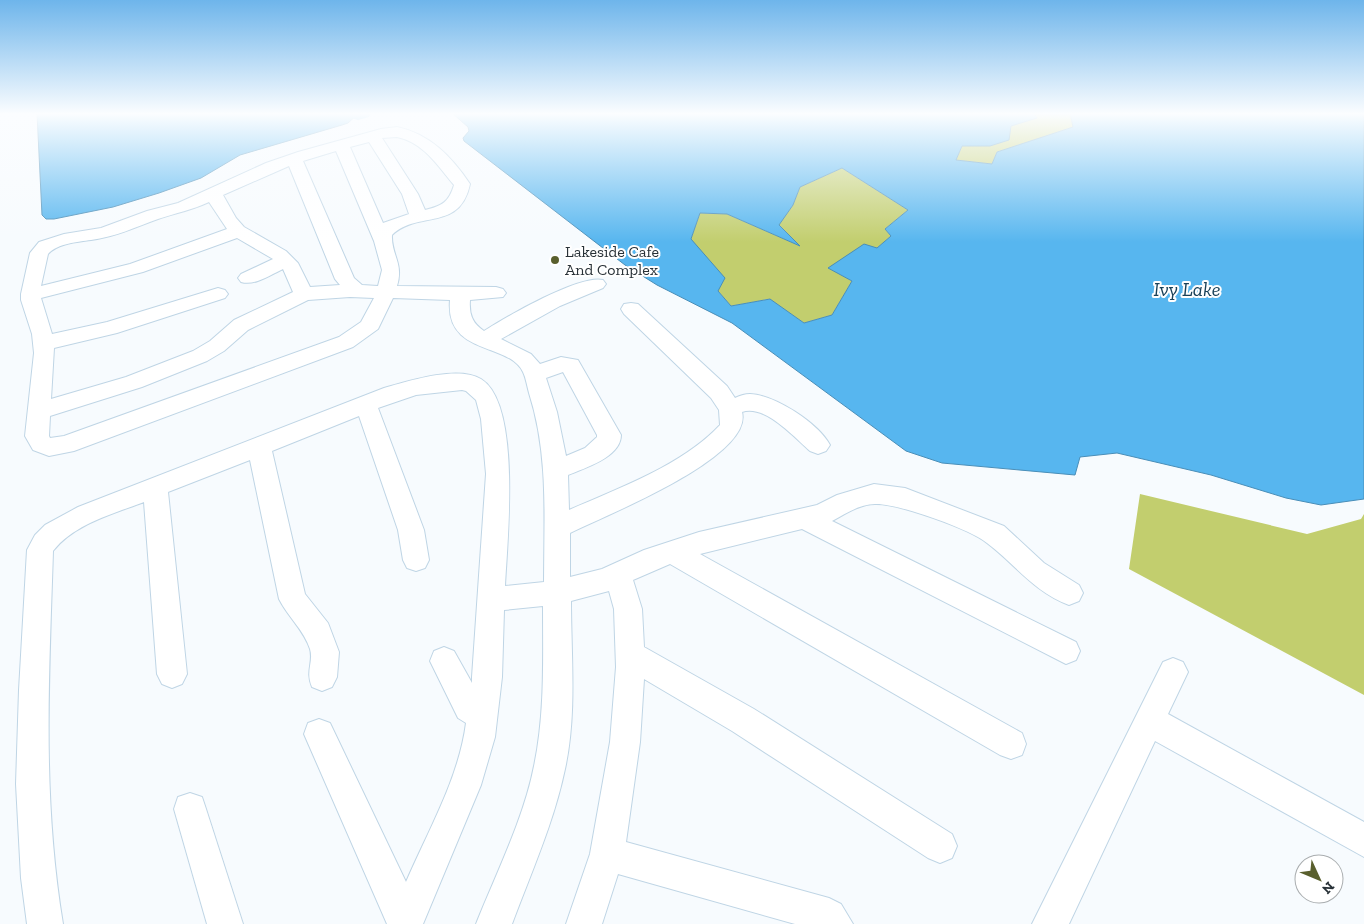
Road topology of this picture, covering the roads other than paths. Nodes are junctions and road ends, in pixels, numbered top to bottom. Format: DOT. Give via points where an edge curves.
graph roads {
  1 [pos="303,156"];
  2 [pos="346,156"];
  3 [pos="386,156"];
  4 [pos="437,156"];
  5 [pos="294,159"];
  6 [pos="214,194"];
  7 [pos="419,218"];
  8 [pos="238,232"];
  9 [pos="381,239"];
  10 [pos="285,261"];
  11 [pos="248,278"];
  12 [pos="596,284"];
  13 [pos="360,292"];
  14 [pos="384,292"];
  15 [pos="496,293"];
  16 [pos="31,294"];
  17 [pos="218,294"];
  18 [pos="304,294"];
  19 [pos="461,294"];
  20 [pos="632,309"];
  21 [pos="485,340"];
  22 [pos="43,343"];
  23 [pos="560,360"];
  24 [pos="533,373"];
  25 [pos="366,404"];
  26 [pos="729,408"];
  27 [pos="40,411"];
  28 [pos="260,446"];
  29 [pos="818,446"];
  30 [pos="556,470"];
  31 [pos="155,487"];
  32 [pos="804,518"];
  33 [pos="557,527"];
  34 [pos="673,552"];
  35 [pos="416,560"];
  36 [pos="618,574"];
  37 [pos="556,593"];
  38 [pos="1069,593"];
  39 [pos="491,599"];
  40 [pos="1066,651"];
  41 [pos="630,655"];
  42 [pos="444,661"];
  43 [pos="1173,672"];
  44 [pos="172,674"];
  45 [pos="322,677"];
  46 [pos="483,715"];
  47 [pos="1150,720"];
  48 [pos="318,734"];
  49 [pos="1011,744"];
  50 [pos="190,810"];
  51 [pos="1364,840"];
  52 [pos="940,846"];
  53 [pos="607,854"];
  54 [pos="406,923"];
  55 [pos="45,924"];
  56 [pos="225,924"];
  57 [pos="494,924"];
  58 [pos="584,924"];
  59 [pos="835,924"];
  60 [pos="1050,924"];
  1 -- 5 [label="street"];
  2 -- 9 [label="street"];
  3 -- 7 [label="street" via="410,194"];
  4 -- 7 [label="street" via="462,184 462,193 454,204"];
  5 -- 6 [label="street"];
  5 -- 13 [label="street" via="345,279"];
  6 -- 8 [label="street"];
  6 -- 16 [label="street" via="104,233 64,239 45,246 39,253"];
  7 -- 9 [label="street" via="398,223 383,233"];
  8 -- 10 [label="street"];
  8 -- 16 [label="street" via="108,277"];
  9 -- 14 [label="street" via="391,269"];
  10 -- 11 [label="street"];
  10 -- 18 [label="street"];
  12 -- 21 [label="street" via="536,309"];
  13 -- 14 [label="street"];
  13 -- 18 [label="street"];
  14 -- 19 [label="street"];
  14 -- 27 [label="street" via="371,324 346,342 66,445 41,444 37,436"];
  15 -- 19 [label="street"];
  16 -- 22 [label="street"];
  17 -- 22 [label="street" via="116,327"];
  18 -- 27 [label="street" via="241,325 200,356 134,382"];
  19 -- 21 [label="street" via="460,316 464,325"];
  20 -- 26 [label="street" via="719,392"];
  21 -- 24 [label="street" via="524,359"];
  22 -- 27 [label="street"];
  23 -- 24 [label="street"];
  24 -- 30 [label="street" via="546,409"];
  24 -- 30 [label="street" via="561,364 570,365 609,435 609,441 594,454"];
  25 -- 28 [label="street"];
  25 -- 35 [label="street" via="411,530"];
  25 -- 39 [label="street" via="415,387 442,382 474,384 483,392 492,419 498,474"];
  26 -- 29 [label="street" via="747,402 763,404"];
  26 -- 33 [label="street" via="730,429 719,442 693,460"];
  28 -- 31 [label="street"];
  28 -- 45 [label="street" via="294,599 318,632 325,652"];
  30 -- 33 [label="street"];
  31 -- 44 [label="street"];
  31 -- 55 [label="street" via="70,521 45,539 40,550 31,782 38,888"];
  32 -- 34 [label="street"];
  32 -- 38 [label="street" via="874,494 905,498 995,534 1035,571"];
  32 -- 40 [label="street"];
  33 -- 37 [label="street"];
  34 -- 36 [label="street"];
  34 -- 49 [label="street"];
  36 -- 37 [label="street" via="607,580"];
  36 -- 41 [label="street" via="628,609"];
  37 -- 39 [label="street"];
  37 -- 57 [label="street" via="557,720 550,767 542,799"];
  39 -- 46 [label="street"];
  41 -- 52 [label="street" via="744,720"];
  41 -- 53 [label="street" via="625,742"];
  42 -- 46 [label="street" via="469,708"];
  43 -- 47 [label="street"];
  46 -- 54 [label="street" via="466,785"];
  47 -- 51 [label="street"];
  47 -- 60 [label="street"];
  48 -- 54 [label="street"];
  50 -- 56 [label="street"];
  53 -- 58 [label="street"];
  53 -- 59 [label="street" via="830,916"];
}
